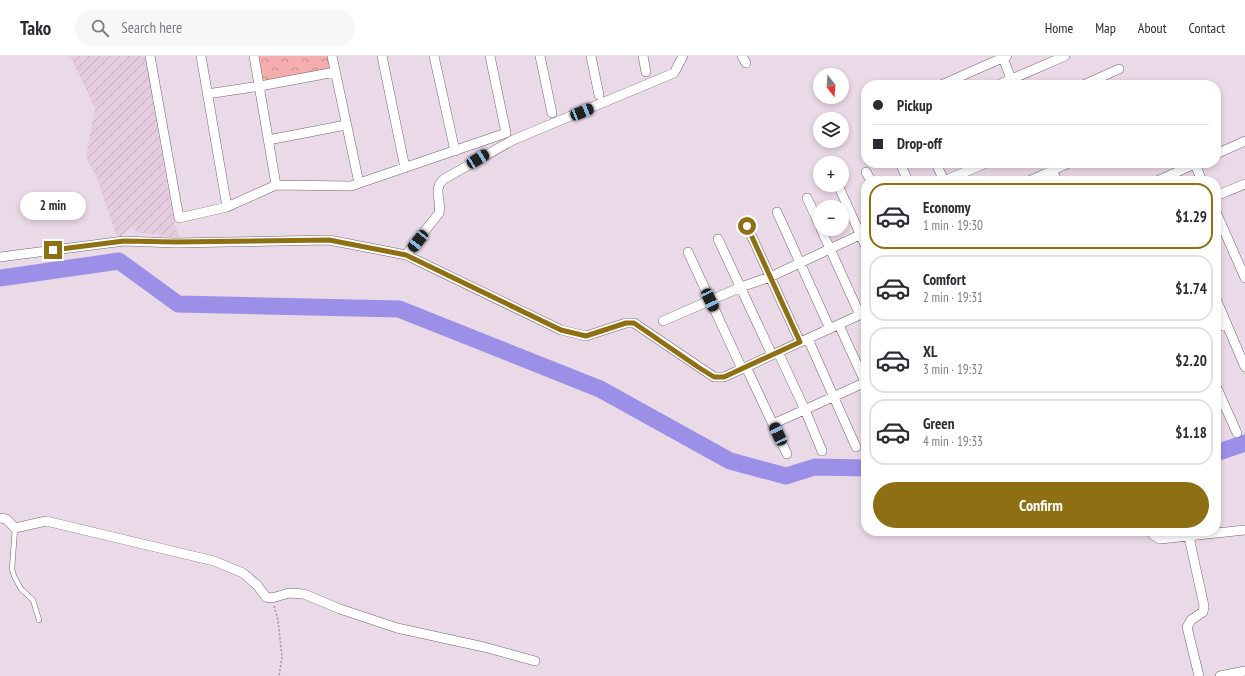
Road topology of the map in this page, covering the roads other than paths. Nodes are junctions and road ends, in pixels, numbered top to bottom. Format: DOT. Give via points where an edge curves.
graph roads {
  1 [pos="150,56"];
  2 [pos="201,56"];
  3 [pos="254,56"];
  4 [pos="332,56"];
  5 [pos="382,56"];
  6 [pos="434,56"];
  7 [pos="490,56"];
  8 [pos="540,56"];
  9 [pos="591,56"];
  10 [pos="643,56"];
  11 [pos="683,56"];
  12 [pos="1065,56"];
  13 [pos="1005,57"];
  14 [pos="1119,69"];
  15 [pos="335,72"];
  16 [pos="646,72"];
  17 [pos="952,80"];
  18 [pos="1011,80"];
  19 [pos="1016,80"];
  20 [pos="1094,80"];
  21 [pos="260,86"];
  22 [pos="207,94"];
  23 [pos="599,95"];
  24 [pos="552,113"];
  25 [pos="346,125"];
  26 [pos="268,140"];
  27 [pos="1245,141"];
  28 [pos="454,151"];
  29 [pos="1221,152"];
  30 [pos="405,168"];
  31 [pos="974,168"];
  32 [pos="1049,168"];
  33 [pos="1186,168"];
  34 [pos="866,172"];
  35 [pos="868,176"];
  36 [pos="956,176"];
  37 [pos="1037,176"];
  38 [pos="1170,176"];
  39 [pos="360,183"];
  40 [pos="276,185"];
  41 [pos="1244,188"];
  42 [pos="842,192"];
  43 [pos="1221,195"];
  44 [pos="807,198"];
  45 [pos="226,207"];
  46 [pos="813,211"];
  47 [pos="777,212"];
  48 [pos="1221,223"];
  49 [pos="747,226"];
  50 [pos="861,228"];
  51 [pos="861,235"];
  52 [pos="824,236"];
  53 [pos="718,239"];
  54 [pos="830,249"];
  55 [pos="688,252"];
  56 [pos="406,255"];
  57 [pos="0,257"];
  58 [pos="800,262"];
  59 [pos="770,277"];
  60 [pos="1245,278"];
  61 [pos="741,287"];
  62 [pos="710,300"];
  63 [pos="861,310"];
  64 [pos="1221,311"];
  65 [pos="861,315"];
  66 [pos="663,321"];
  67 [pos="1226,323"];
  68 [pos="1221,326"];
  69 [pos="834,327"];
  70 [pos="804,341"];
  71 [pos="1242,349"];
  72 [pos="775,354"];
  73 [pos="1245,367"];
  74 [pos="744,368"];
  75 [pos="861,374"];
  76 [pos="861,385"];
  77 [pos="835,397"];
  78 [pos="1221,397"];
  79 [pos="805,410"];
  80 [pos="773,424"];
  81 [pos="1237,433"];
  82 [pos="856,447"];
  83 [pos="822,451"];
  84 [pos="787,454"];
  85 [pos="0,518"];
  86 [pos="15,528"];
  87 [pos="1245,530"];
  88 [pos="1221,533"];
  89 [pos="1155,536"];
  90 [pos="1197,536"];
  91 [pos="1189,537"];
  92 [pos="39,620"];
  93 [pos="535,661"];
  94 [pos="1245,671"];
  95 [pos="1199,676"];
  96 [pos="1220,676"];
  1 -- 45 [label="street" via="179,218"];
  2 -- 22 [label="street"];
  3 -- 21 [label="street"];
  4 -- 15 [label="street"];
  5 -- 30 [label="street"];
  6 -- 28 [label="street"];
  7 -- 28 [label="street" via="506,133"];
  8 -- 24 [label="street"];
  9 -- 23 [label="street"];
  10 -- 16 [label="street"];
  11 -- 56 [label="street" via="674,73 513,140 444,179 439,183 437,190 440,213"];
  12 -- 19 [label="street"];
  13 -- 17 [label="street"];
  13 -- 18 [label="street"];
  14 -- 20 [label="street"];
  15 -- 21 [label="street"];
  15 -- 25 [label="street"];
  21 -- 22 [label="street"];
  21 -- 26 [label="street"];
  22 -- 45 [label="street"];
  25 -- 26 [label="street"];
  25 -- 39 [label="street"];
  26 -- 40 [label="street"];
  27 -- 29 [label="street"];
  28 -- 30 [label="street"];
  30 -- 39 [label="street"];
  31 -- 36 [label="street"];
  32 -- 37 [label="street"];
  33 -- 38 [label="street"];
  34 -- 35 [label="street"];
  39 -- 40 [label="street" via="350,186"];
  40 -- 45 [label="street"];
  41 -- 43 [label="street"];
  42 -- 50 [label="street"];
  44 -- 46 [label="street"];
  47 -- 58 [label="street"];
  48 -- 60 [label="street"];
  49 -- 59 [label="street"];
  51 -- 54 [label="street"];
  52 -- 54 [label="street"];
  53 -- 61 [label="street"];
  54 -- 58 [label="street"];
  54 -- 63 [label="street"];
  55 -- 62 [label="street"];
  56 -- 57 [label="street" via="329,240 124,241"];
  56 -- 74 [label="street" via="561,330 586,336 626,323 634,323 714,377 724,377"];
  58 -- 59 [label="street"];
  58 -- 69 [label="street"];
  59 -- 61 [label="street"];
  59 -- 70 [label="street"];
  61 -- 62 [label="street"];
  61 -- 72 [label="street"];
  62 -- 66 [label="street"];
  62 -- 74 [label="street"];
  64 -- 67 [label="street"];
  65 -- 69 [label="street"];
  67 -- 68 [label="street"];
  67 -- 71 [label="street"];
  69 -- 70 [label="street"];
  69 -- 75 [label="street"];
  70 -- 72 [label="street"];
  70 -- 77 [label="street"];
  71 -- 73 [label="street"];
  72 -- 74 [label="street"];
  72 -- 79 [label="street"];
  74 -- 80 [label="street"];
  76 -- 77 [label="street"];
  77 -- 79 [label="street"];
  77 -- 82 [label="street"];
  78 -- 81 [label="street"];
  79 -- 80 [label="street"];
  79 -- 83 [label="street"];
  80 -- 84 [label="street"];
  85 -- 86 [label="street"];
  86 -- 92 [label="lane" via="12,569 21,589 33,600"];
  86 -- 93 [label="street" via="46,521 214,561 243,573 266,597 272,598 289,593 304,594 397,628"];
  87 -- 88 [label="street"];
  89 -- 91 [label="street" via="1160,539"];
  90 -- 91 [label="street"];
  91 -- 95 [label="street" via="1204,606 1203,612 1191,620 1187,627"];
  94 -- 96 [label="street"];
}
